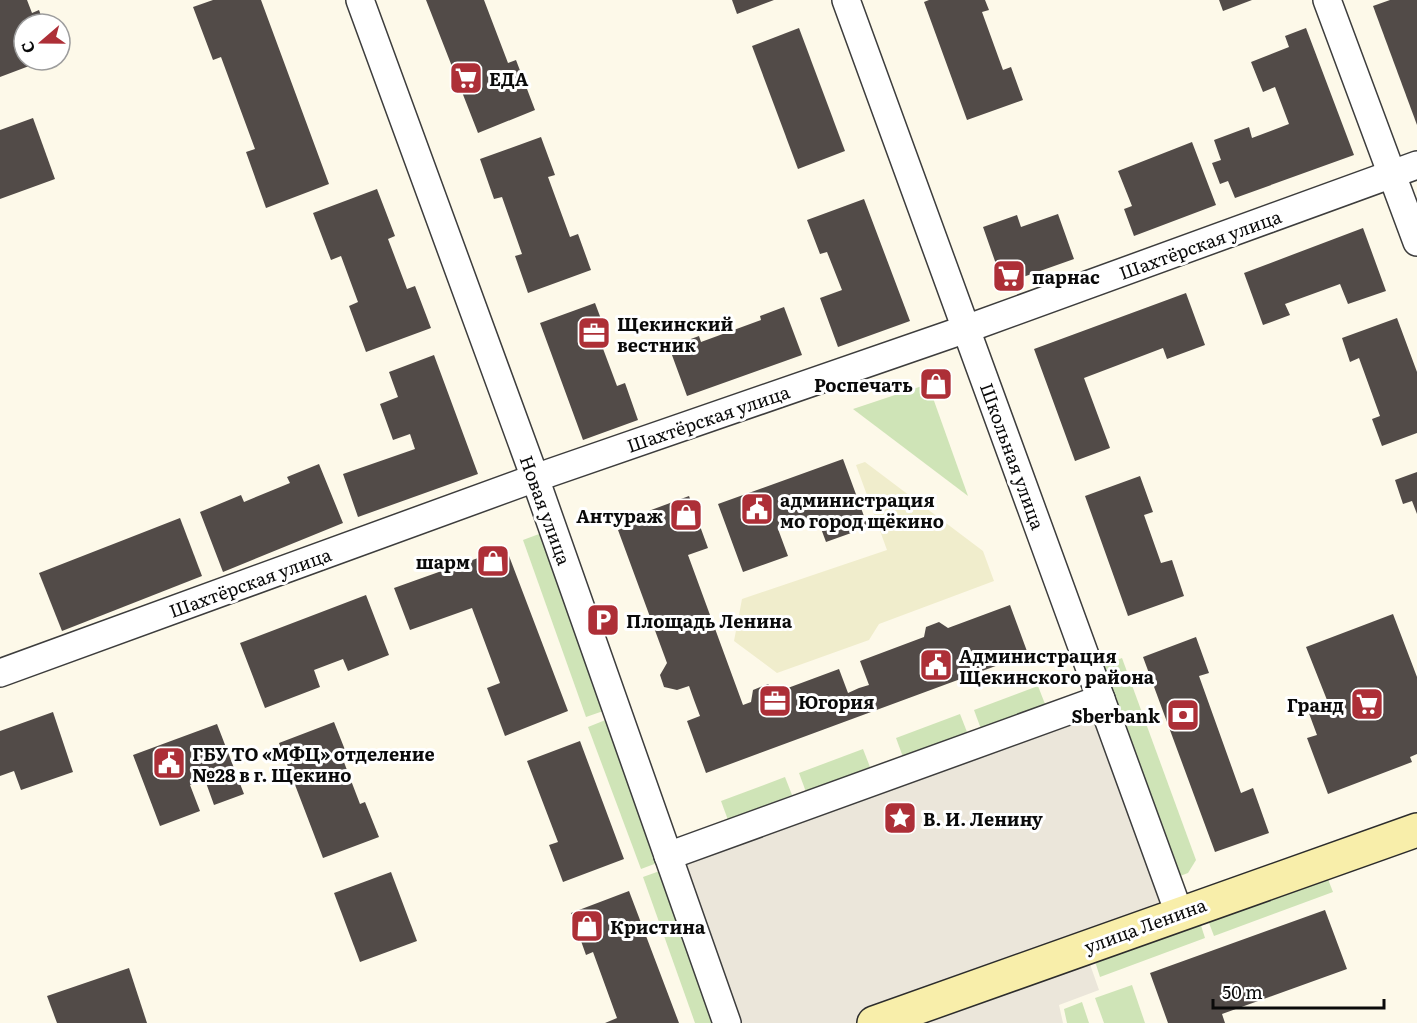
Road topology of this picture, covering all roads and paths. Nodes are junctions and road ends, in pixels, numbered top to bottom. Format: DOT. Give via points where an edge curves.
graph roads {
  1 [pos="360,0"];
  2 [pos="846,0"];
  3 [pos="1327,0"];
  4 [pos="1417,165"];
  5 [pos="1391,174"];
  6 [pos="1417,242"];
  7 [pos="966,329"];
  8 [pos="535,478"];
  9 [pos="0,673"];
  10 [pos="1101,699"];
  11 [pos="1417,830"];
  12 [pos="668,856"];
  13 [pos="1179,913"];
  14 [pos="727,1023"];
  15 [pos="874,1023"];
  1 -- 8 [label="street, Новая улица"];
  2 -- 7 [label="street, Школьная улица"];
  3 -- 5 [label="street"];
  4 -- 5 [label="street, Шахтёрская улица"];
  5 -- 6 [label="street"];
  5 -- 7 [label="street, Шахтёрская улица"];
  7 -- 8 [label="street, Шахтёрская улица"];
  7 -- 10 [label="street, Школьная улица"];
  8 -- 9 [label="street, Шахтёрская улица"];
  8 -- 12 [label="street, Новая улица"];
  10 -- 12 [label="street"];
  10 -- 13 [label="street, Школьная улица"];
  11 -- 13 [label="street, улица Ленина"];
  12 -- 14 [label="street, Новая улица"];
  13 -- 15 [label="street, улица Ленина"];
}
